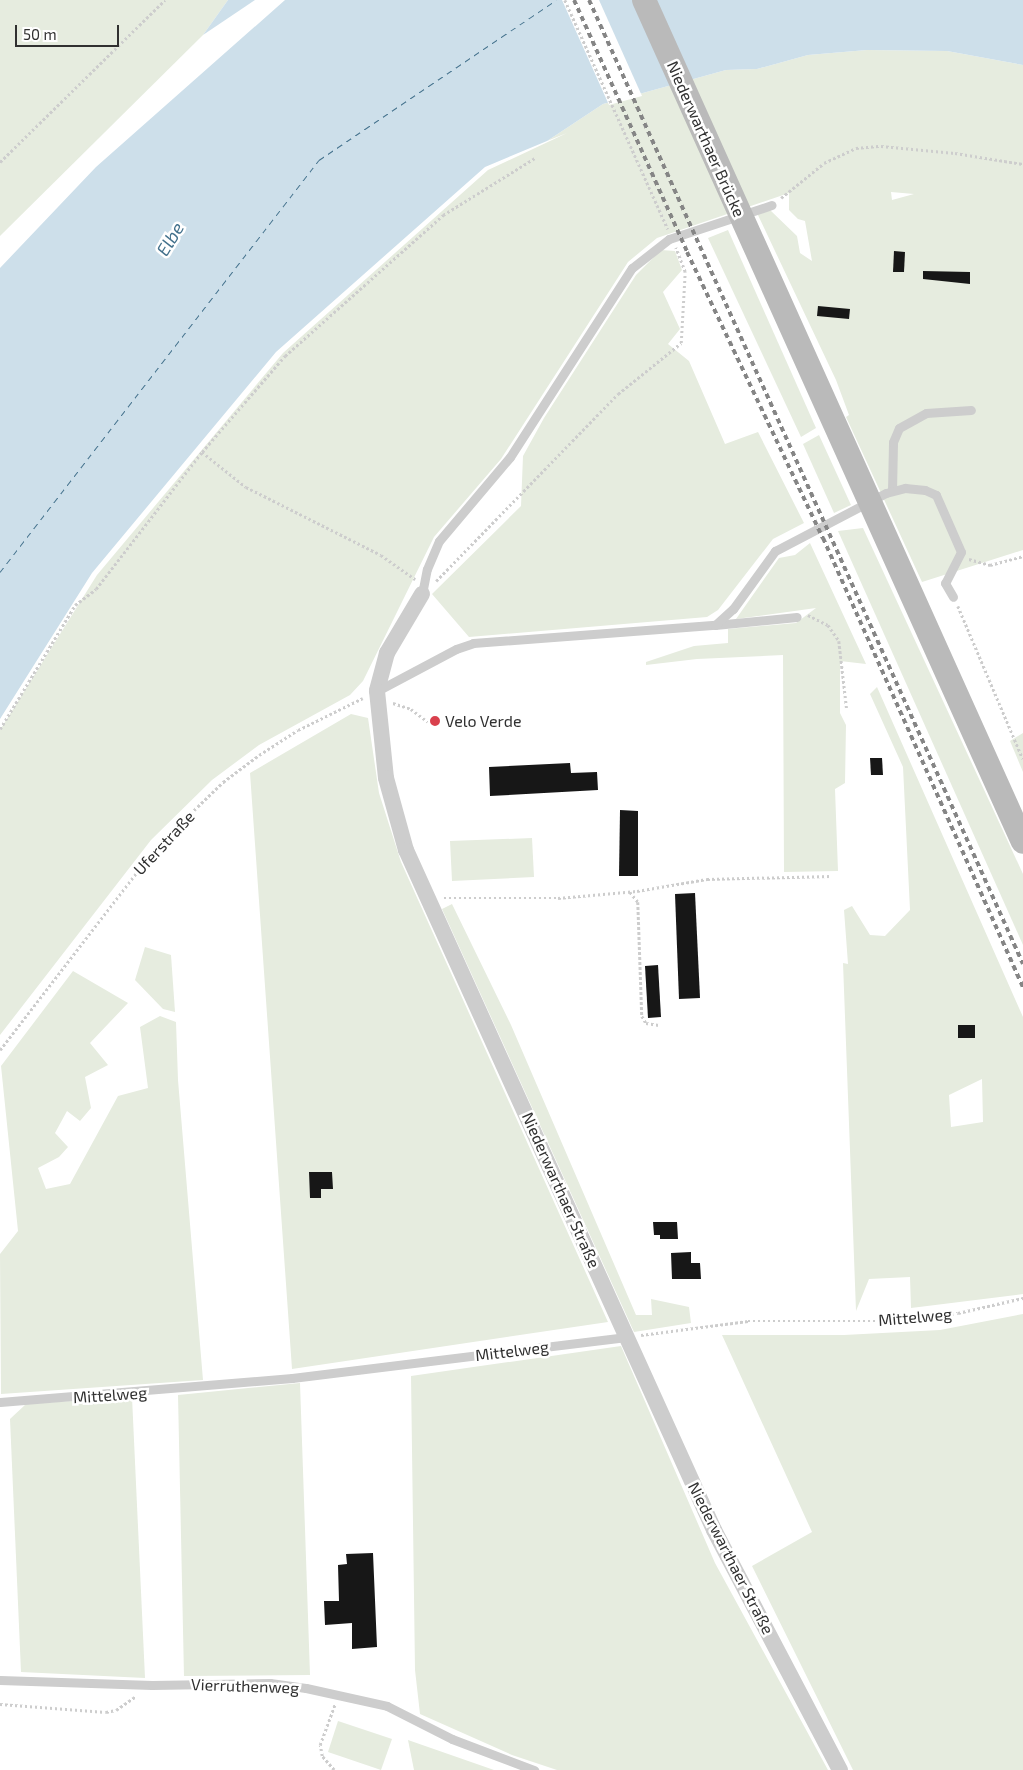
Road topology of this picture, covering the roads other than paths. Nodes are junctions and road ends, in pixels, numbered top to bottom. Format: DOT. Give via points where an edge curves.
graph roads {
  1 [pos="644,0"];
  2 [pos="772,205"];
  3 [pos="971,410"];
  4 [pos="892,491"];
  5 [pos="423,590"];
  6 [pos="953,598"];
  7 [pos="797,617"];
  8 [pos="715,625"];
  9 [pos="377,691"];
  10 [pos="1023,842"];
  11 [pos="627,1337"];
  12 [pos="0,1402"];
  13 [pos="0,1680"];
  14 [pos="534,1770"];
  15 [pos="840,1770"];
  1 -- 10 [label="main road, Niederwarthaer Brücke"];
  2 -- 5 [label="lane" via="669,239 632,268 510,457 439,541 427,569"];
  3 -- 4 [label="lane" via="926,413 899,428 893,442"];
  4 -- 6 [label="lane" via="925,490 936,495 961,552 945,583"];
  4 -- 8 [label="lane" via="775,551 733,609"];
  5 -- 9 [label="street, Niederwarthaer Straße" via="387,653"];
  7 -- 8 [label="lane"];
  8 -- 9 [label="lane" via="473,643"];
  9 -- 11 [label="street, Niederwarthaer Straße" via="389,794 406,850"];
  11 -- 12 [label="lane, Mittelweg" via="282,1379"];
  11 -- 15 [label="street, Niederwarthaer Straße" via="714,1530"];
  13 -- 14 [label="lane, Vierruthenweg" via="152,1685 270,1683 388,1706 452,1739"];
}
